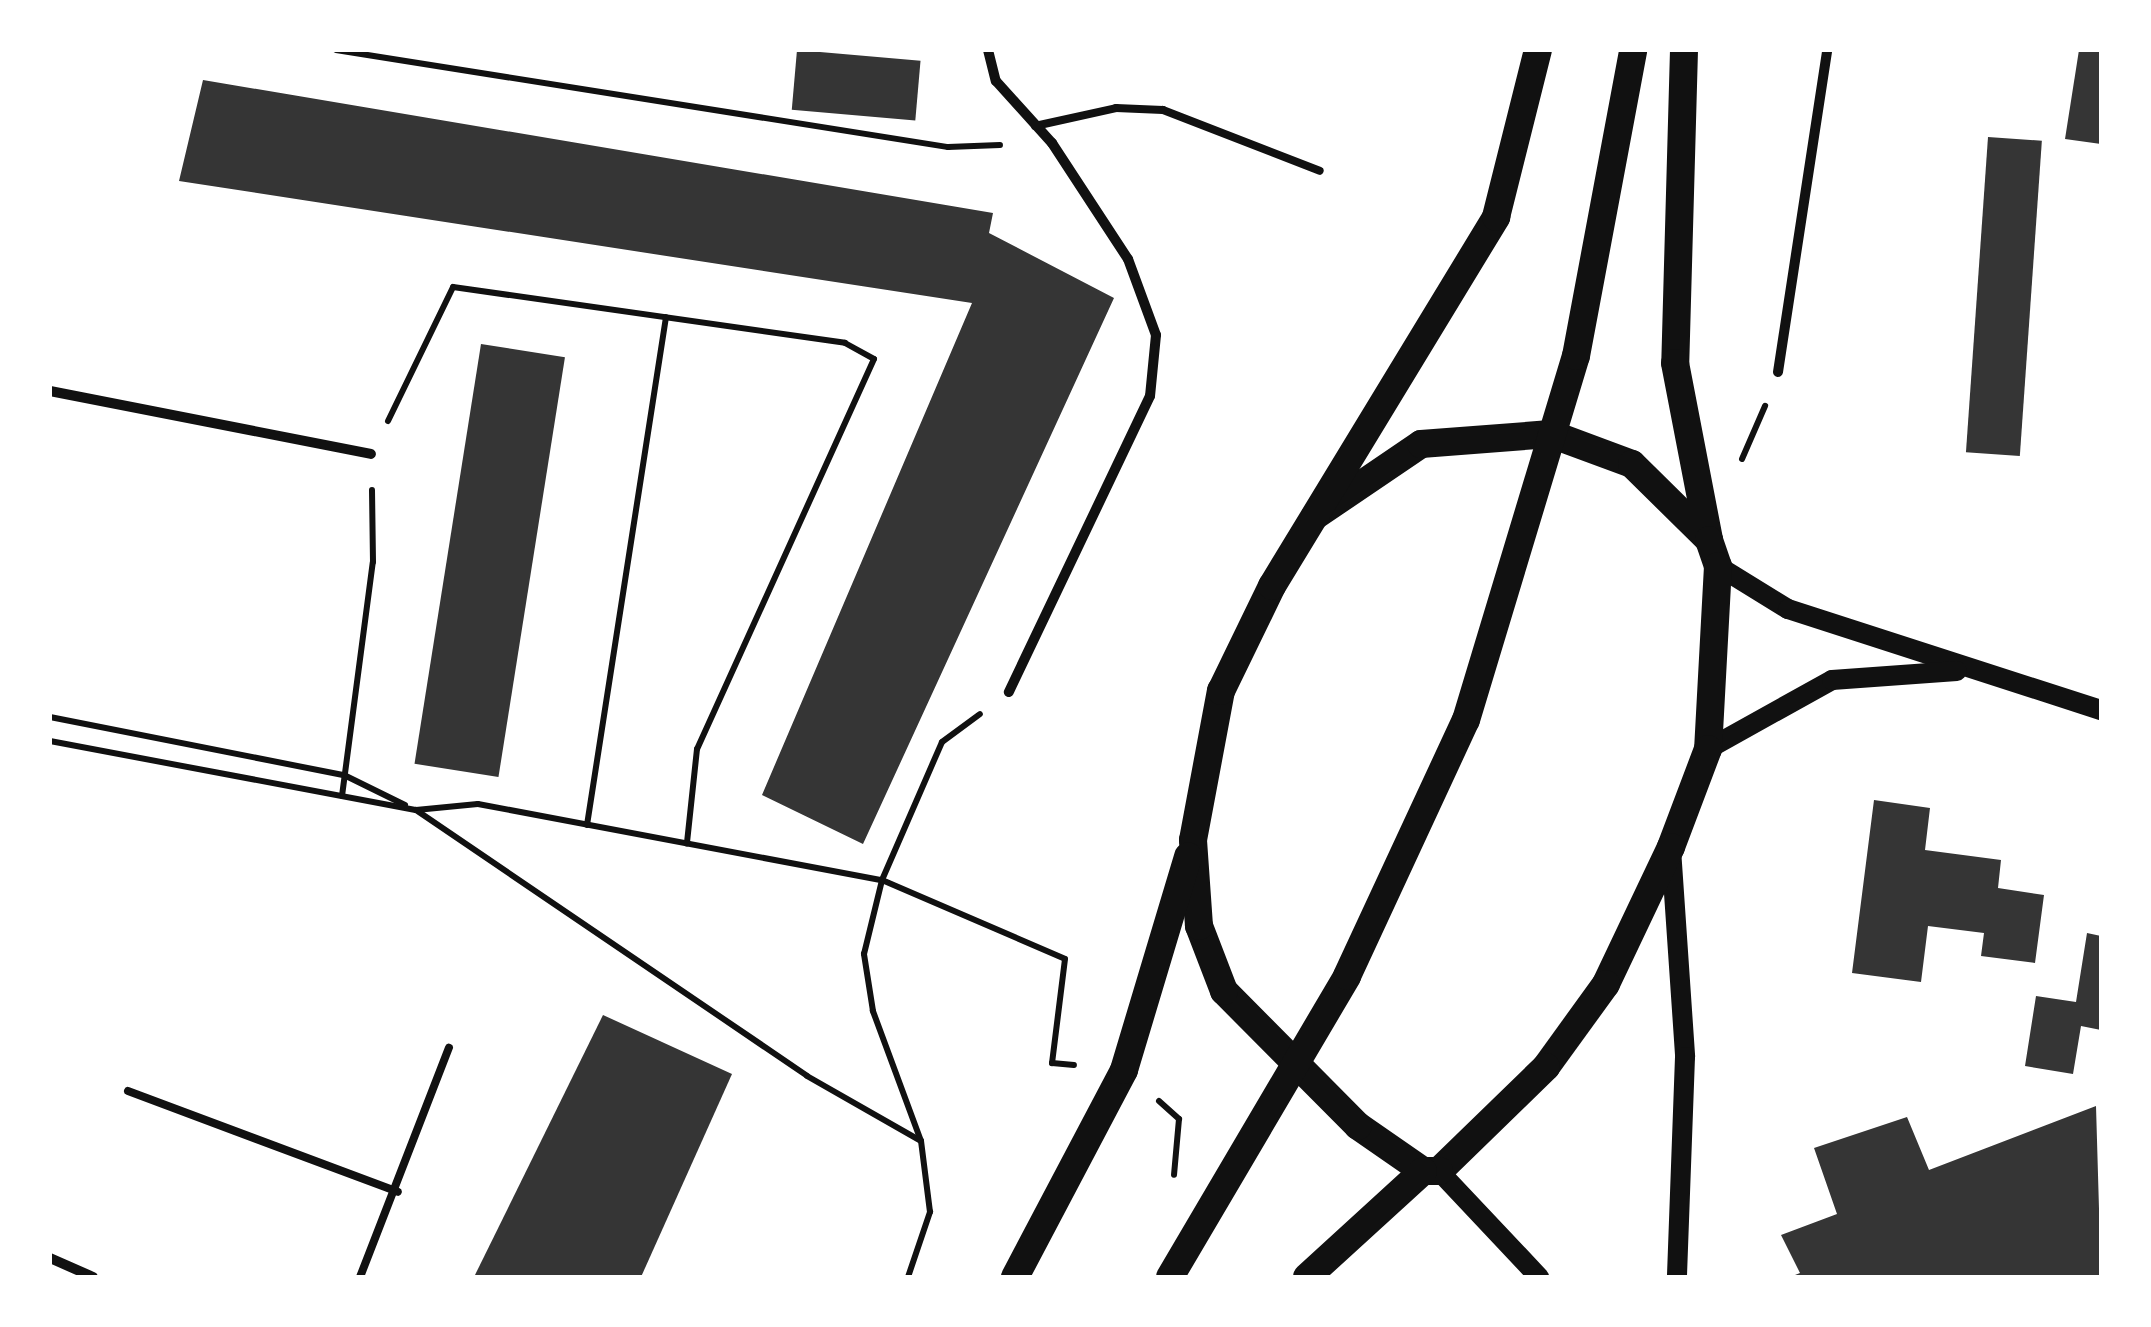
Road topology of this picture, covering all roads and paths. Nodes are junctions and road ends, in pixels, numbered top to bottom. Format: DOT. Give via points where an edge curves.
graph roads {
  1 [pos="336,50"];
  2 [pos="988,50"];
  3 [pos="1538,50"];
  4 [pos="1633,50"];
  5 [pos="1684,50"];
  6 [pos="1828,50"];
  7 [pos="1034,126"];
  8 [pos="1052,143"];
  9 [pos="1320,170"];
  10 [pos="666,317"];
  11 [pos="1778,372"];
  12 [pos="50,392"];
  13 [pos="1551,434"];
  14 [pos="372,454"];
  15 [pos="1315,516"];
  16 [pos="1714,553"];
  17 [pos="1968,670"];
  18 [pos="1009,692"];
  19 [pos="2101,710"];
  20 [pos="50,717"];
  21 [pos="50,741"];
  22 [pos="1708,750"];
  23 [pos="344,774"];
  24 [pos="342,796"];
  25 [pos="416,810"];
  26 [pos="587,825"];
  27 [pos="1193,840"];
  28 [pos="687,843"];
  29 [pos="1671,847"];
  30 [pos="882,880"];
  31 [pos="448,1048"];
  32 [pos="1294,1070"];
  33 [pos="128,1091"];
  34 [pos="921,1141"];
  35 [pos="1431,1170"];
  36 [pos="398,1192"];
  37 [pos="50,1258"];
  38 [pos="93,1277"];
  39 [pos="360,1277"];
  40 [pos="908,1277"];
  41 [pos="1015,1277"];
  42 [pos="1170,1277"];
  43 [pos="1307,1277"];
  44 [pos="1539,1277"];
  45 [pos="1677,1277"];
  1 -- 8 [label="path" via="948,147"];
  2 -- 7 [label="street" via="996,81"];
  3 -- 15 [label="highway" via="1496,217"];
  4 -- 13 [label="highway" via="1576,356"];
  5 -- 16 [label="highway" via="1675,363"];
  6 -- 11 [label="street"];
  7 -- 8 [label="street"];
  7 -- 9 [label="lane" via="1116,108 1164,110"];
  8 -- 18 [label="street" via="1128,259 1156,335 1150,396"];
  10 -- 14 [label="path" via="453,287"];
  10 -- 26 [label="path"];
  10 -- 28 [label="path" via="845,343 874,359 697,749"];
  12 -- 14 [label="street"];
  13 -- 15 [label="highway" via="1421,444"];
  13 -- 16 [label="highway" via="1632,464"];
  13 -- 32 [label="highway" via="1466,720"];
  14 -- 23 [label="path" via="373,562"];
  15 -- 27 [label="highway" via="1221,690"];
  16 -- 17 [label="main road" via="1788,609"];
  16 -- 22 [label="highway"];
  17 -- 19 [label="main road"];
  17 -- 22 [label="main road" via="1832,680"];
  18 -- 30 [label="path" via="942,742"];
  20 -- 23 [label="path"];
  21 -- 24 [label="path"];
  22 -- 29 [label="highway"];
  23 -- 24 [label="path"];
  23 -- 25 [label="path"];
  24 -- 25 [label="path"];
  25 -- 26 [label="path" via="478,804"];
  25 -- 34 [label="path" via="807,1076"];
  26 -- 28 [label="path"];
  27 -- 32 [label="highway" via="1200,926 1224,992"];
  27 -- 41 [label="highway" via="1124,1070"];
  28 -- 30 [label="path"];
  29 -- 35 [label="highway" via="1586,1012 1479,1141"];
  29 -- 45 [label="main road" via="1684,1057"];
  30 -- 34 [label="path" via="864,954 870,992"];
  31 -- 36 [label="lane"];
  32 -- 35 [label="highway"];
  32 -- 42 [label="highway"];
  33 -- 36 [label="lane"];
  34 -- 40 [label="path" via="930,1212"];
  35 -- 43 [label="highway"];
  35 -- 44 [label="main road"];
  36 -- 39 [label="lane"];
  37 -- 38 [label="street"];
}
